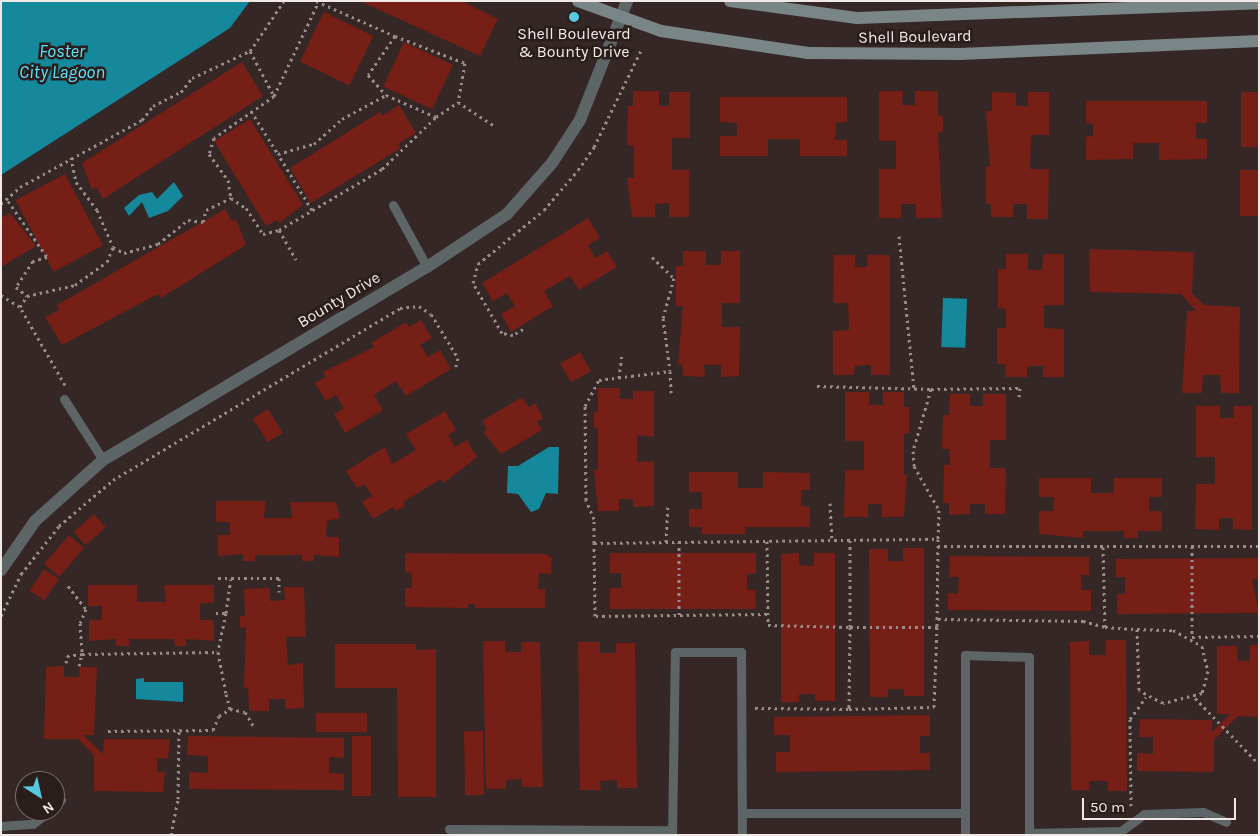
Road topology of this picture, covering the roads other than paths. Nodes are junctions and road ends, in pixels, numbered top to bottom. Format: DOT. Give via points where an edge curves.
graph roads {
  1 [pos="578,1"];
  2 [pos="627,1"];
  3 [pos="730,1"];
  4 [pos="1259,3"];
  5 [pos="621,19"];
  6 [pos="1259,41"];
  7 [pos="393,205"];
  8 [pos="427,267"];
  9 [pos="67,396"];
  10 [pos="104,460"];
  11 [pos="1,570"];
  12 [pos="742,813"];
  13 [pos="965,813"];
  14 [pos="36,821"];
  15 [pos="1226,822"];
  16 [pos="1,826"];
  17 [pos="449,829"];
  18 [pos="672,832"];
  19 [pos="1029,834"];
  20 [pos="742,835"];
  21 [pos="965,835"];
  1 -- 5 [label="main road, Shell Boulevard"];
  2 -- 5 [label="street, Bounty Drive"];
  3 -- 4 [label="main road, Shell Boulevard" via="857,18"];
  5 -- 6 [label="main road, Shell Boulevard" via="661,31 808,54 960,54"];
  5 -- 8 [label="street, Bounty Drive" via="580,120 552,163 507,214"];
  7 -- 8 [label="lane"];
  8 -- 10 [label="street, Bounty Drive"];
  9 -- 10 [label="lane"];
  10 -- 11 [label="street, Bounty Drive" via="35,521"];
  12 -- 13 [label="lane"];
  12 -- 18 [label="lane" via="741,652 675,652"];
  12 -- 20 [label="lane"];
  13 -- 19 [label="lane" via="965,655 1029,657"];
  13 -- 21 [label="lane"];
  14 -- 16 [label="lane"];
  15 -- 19 [label="lane" via="1203,812 1144,814 1121,832"];
  17 -- 18 [label="lane"];
}
